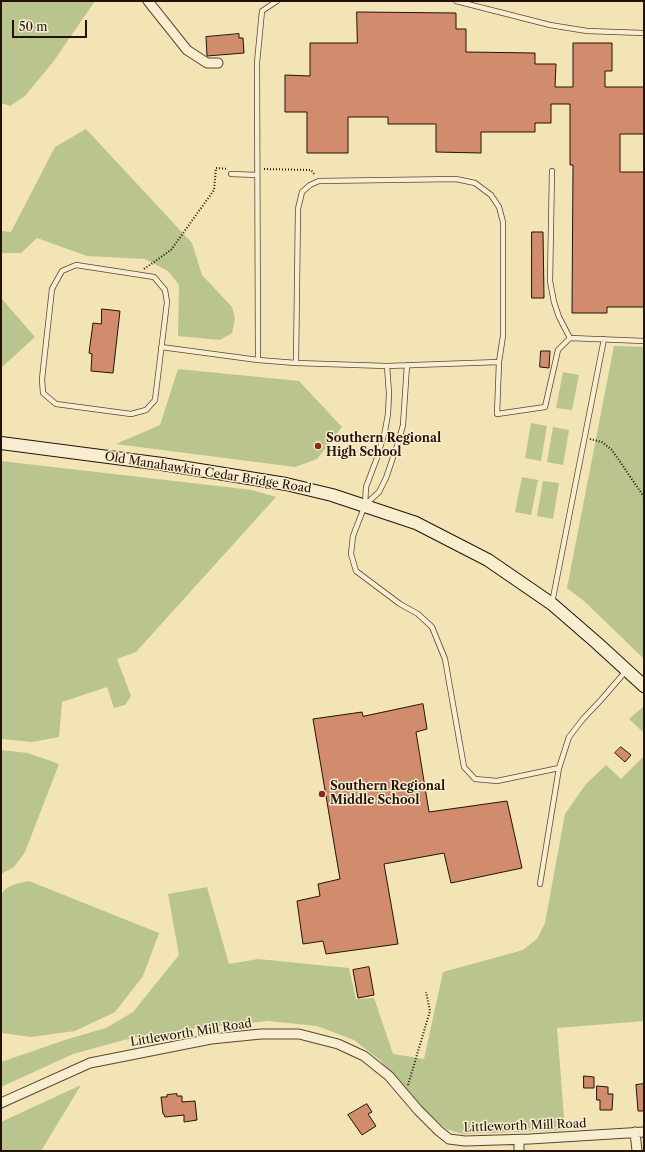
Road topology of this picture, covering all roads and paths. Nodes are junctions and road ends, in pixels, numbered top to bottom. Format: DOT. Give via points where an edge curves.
graph roads {
  1 [pos="148,1"];
  2 [pos="277,1"];
  3 [pos="456,1"];
  4 [pos="644,33"];
  5 [pos="218,63"];
  6 [pos="258,169"];
  7 [pos="231,171"];
  8 [pos="552,171"];
  9 [pos="258,175"];
  10 [pos="319,181"];
  11 [pos="136,274"];
  12 [pos="570,338"];
  13 [pos="604,339"];
  14 [pos="644,341"];
  15 [pos="161,347"];
  16 [pos="258,360"];
  17 [pos="499,362"];
  18 [pos="296,363"];
  19 [pos="407,365"];
  20 [pos="387,366"];
  21 [pos="585,438"];
  22 [pos="1,442"];
  23 [pos="644,498"];
  24 [pos="364,505"];
  25 [pos="552,604"];
  26 [pos="627,671"];
  27 [pos="644,686"];
  28 [pos="559,768"];
  29 [pos="540,884"];
  30 [pos="426,992"];
  31 [pos="406,1094"];
  32 [pos="1,1103"];
  33 [pos="640,1132"];
  34 [pos="519,1140"];
  35 [pos="519,1151"];
  36 [pos="637,1151"];
  1 -- 5 [label="street" via="186,50 207,63"];
  2 -- 6 [label="lane" via="262,11 257,63"];
  3 -- 4 [label="lane" via="550,25 587,31"];
  6 -- 9 [label="lane"];
  6 -- 10 [label="path" via="311,170"];
  7 -- 9 [label="lane"];
  7 -- 11 [label="path" via="216,168 214,190 171,250"];
  8 -- 12 [label="lane" via="550,281 559,317"];
  9 -- 16 [label="lane"];
  10 -- 17 [label="lane" via="456,179 475,183 491,194 499,207 503,222 503,336"];
  10 -- 18 [label="lane" via="302,192 298,209"];
  11 -- 15 [label="lane" via="154,277 165,290"];
  11 -- 15 [label="lane" via="76,266 62,271 52,289 42,379 43,393 56,404 131,414 146,410 155,400"];
  12 -- 13 [label="lane"];
  12 -- 17 [label="lane" via="558,350 545,407 497,414"];
  13 -- 14 [label="lane"];
  13 -- 21 [label="lane"];
  15 -- 16 [label="lane"];
  16 -- 18 [label="lane"];
  17 -- 19 [label="lane"];
  18 -- 20 [label="lane"];
  19 -- 20 [label="lane"];
  19 -- 24 [label="lane" via="403,425 399,440 379,492"];
  20 -- 24 [label="lane" via="388,414 377,458 366,487"];
  21 -- 23 [label="path" via="602,442 612,450"];
  21 -- 25 [label="lane"];
  22 -- 24 [label="street, Old Manahawkin Cedar Bridge Road" via="286,484"];
  24 -- 25 [label="street, Old Manahawkin Cedar Bridge Road" via="416,523 488,560"];
  24 -- 28 [label="lane" via="353,536 351,554 356,571 400,604 418,614 432,627 445,659 464,767 475,778 497,780"];
  25 -- 26 [label="street, Old Manahawkin Cedar Bridge Road"];
  26 -- 27 [label="street, Old Manahawkin Cedar Bridge Road"];
  26 -- 28 [label="lane" via="569,737"];
  28 -- 29 [label="lane"];
  30 -- 31 [label="path" via="430,1011"];
  31 -- 32 [label="street, Littleworth Mill Road" via="364,1056 338,1044 299,1034 261,1034 211,1039 90,1063"];
  31 -- 34 [label="street, Littleworth Mill Road" via="418,1110 449,1139"];
  33 -- 34 [label="street, Littleworth Mill Road"];
  33 -- 36 [label="street"];
  34 -- 35 [label="street"];
}
